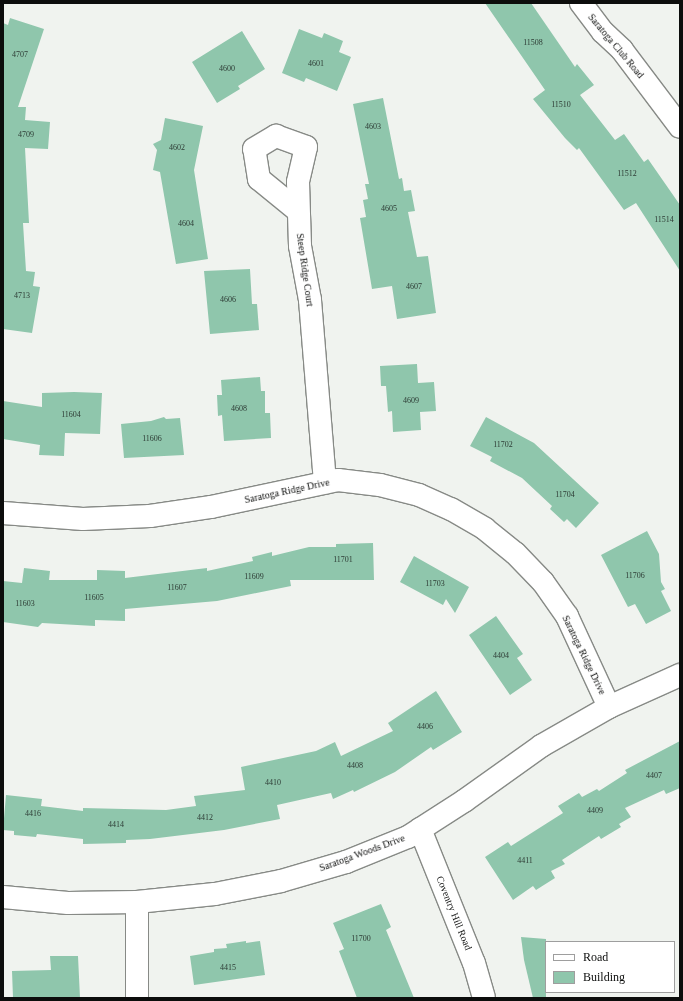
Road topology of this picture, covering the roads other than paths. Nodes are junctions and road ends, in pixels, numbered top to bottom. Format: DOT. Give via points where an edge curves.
graph roads {
  1 [pos="581,3"];
  2 [pos="680,127"];
  3 [pos="297,210"];
  4 [pos="325,482"];
  5 [pos="3,513"];
  6 [pos="680,675"];
  7 [pos="610,707"];
  8 [pos="420,829"];
  9 [pos="3,897"];
  10 [pos="137,902"];
  11 [pos="137,998"];
  12 [pos="484,998"];
  1 -- 2 [label="street, Saratoga Club Road" via="603,32 622,50"];
  3 -- 4 [label="street, Steep Ridge Court" via="259,179 254,149 276,136 306,147 298,182 300,246 310,300"];
  4 -- 5 [label="street, Saratoga Ridge Drive" via="211,507 150,516 83,518"];
  4 -- 7 [label="street, Saratoga Ridge Drive" via="338,480 380,485 419,495 452,509 485,529 509,548 543,582 567,616"];
  6 -- 7 [label="street, Saratoga Woods Drive"];
  7 -- 8 [label="street, Saratoga Woods Drive" via="541,746"];
  8 -- 10 [label="street, Saratoga Woods Drive" via="408,837 346,862 281,880 215,894"];
  8 -- 12 [label="street, Coventry Hill Road" via="474,962"];
  9 -- 10 [label="street, Saratoga Woods Drive" via="68,903"];
  10 -- 11 [label="street"];
}
